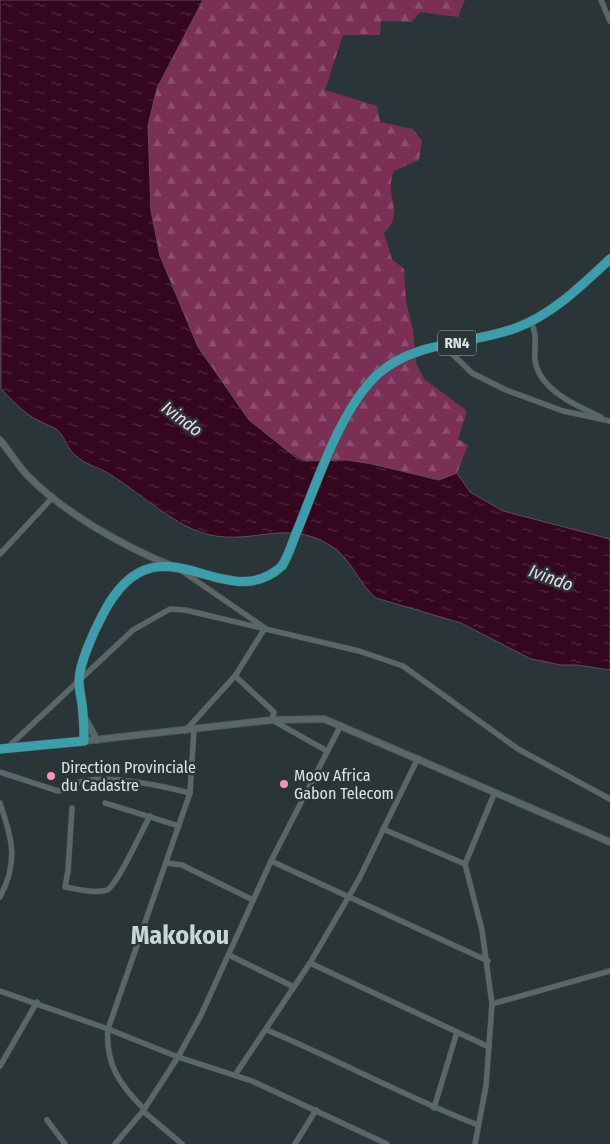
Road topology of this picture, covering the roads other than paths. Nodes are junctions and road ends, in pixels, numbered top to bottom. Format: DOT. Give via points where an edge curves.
graph roads {
  1 [pos="600,0"];
  2 [pos="610,21"];
  3 [pos="610,259"];
  4 [pos="531,322"];
  5 [pos="443,345"];
  6 [pos="609,421"];
  7 [pos="0,440"];
  8 [pos="53,497"];
  9 [pos="0,554"];
  10 [pos="175,566"];
  11 [pos="265,628"];
  12 [pos="235,676"];
  13 [pos="79,680"];
  14 [pos="84,716"];
  15 [pos="272,720"];
  16 [pos="341,725"];
  17 [pos="194,729"];
  18 [pos="184,731"];
  19 [pos="98,740"];
  20 [pos="84,741"];
  21 [pos="3,749"];
  22 [pos="327,751"];
  23 [pos="418,758"];
  24 [pos="0,772"];
  25 [pos="495,792"];
  26 [pos="190,794"];
  27 [pos="610,799"];
  28 [pos="0,803"];
  29 [pos="105,803"];
  30 [pos="72,808"];
  31 [pos="150,816"];
  32 [pos="179,826"];
  33 [pos="383,829"];
  34 [pos="610,842"];
  35 [pos="271,861"];
  36 [pos="167,862"];
  37 [pos="465,864"];
  38 [pos="348,896"];
  39 [pos="0,897"];
  40 [pos="253,900"];
  41 [pos="229,955"];
  42 [pos="488,961"];
  43 [pos="310,963"];
  44 [pos="610,971"];
  45 [pos="294,987"];
  46 [pos="0,991"];
  47 [pos="37,1002"];
  48 [pos="492,1004"];
  49 [pos="108,1029"];
  50 [pos="267,1030"];
  51 [pos="457,1032"];
  52 [pos="489,1047"];
  53 [pos="178,1057"];
  54 [pos="0,1066"];
  55 [pos="235,1075"];
  56 [pos="434,1108"];
  57 [pos="143,1110"];
  58 [pos="316,1110"];
  59 [pos="47,1120"];
  60 [pos="478,1125"];
  61 [pos="65,1144"];
  62 [pos="115,1144"];
  63 [pos="182,1144"];
  64 [pos="295,1144"];
  65 [pos="387,1144"];
  66 [pos="475,1144"];
  1 -- 2 [label="street"];
  3 -- 4 [label="highway, RN4" via="566,300"];
  4 -- 5 [label="highway, RN4" via="503,333"];
  4 -- 6 [label="street" via="536,337 535,359 542,379 556,392"];
  5 -- 6 [label="street" via="472,373 506,390 563,411"];
  5 -- 10 [label="highway, RN4" via="409,354 379,374 359,395 330,451 282,566 263,580 242,582"];
  7 -- 8 [label="street" via="28,476"];
  8 -- 9 [label="street"];
  8 -- 10 [label="street" via="126,546"];
  10 -- 11 [label="street"];
  10 -- 13 [label="highway, RN4" via="155,565 140,572 113,594 93,634"];
  11 -- 12 [label="street"];
  11 -- 13 [label="street" via="170,609 134,630"];
  11 -- 27 [label="street" via="359,651 404,666 518,750"];
  12 -- 15 [label="street" via="274,712"];
  12 -- 18 [label="street"];
  13 -- 14 [label="highway, RN4"];
  13 -- 21 [label="street"];
  14 -- 19 [label="street"];
  14 -- 20 [label="highway, RN4"];
  15 -- 16 [label="street" via="324,719"];
  15 -- 17 [label="street"];
  15 -- 22 [label="street"];
  16 -- 22 [label="street"];
  16 -- 23 [label="street"];
  17 -- 18 [label="street"];
  17 -- 26 [label="street"];
  18 -- 19 [label="street"];
  19 -- 20 [label="street"];
  20 -- 21 [label="highway"];
  22 -- 35 [label="street"];
  23 -- 25 [label="street"];
  23 -- 33 [label="street"];
  24 -- 26 [label="street" via="58,791 81,781 112,780 158,785"];
  25 -- 34 [label="street"];
  25 -- 37 [label="street"];
  26 -- 32 [label="street"];
  28 -- 39 [label="street" via="12,844 10,878"];
  29 -- 31 [label="street"];
  30 -- 31 [label="street" via="65,887 85,890 107,890 111,887"];
  31 -- 32 [label="street"];
  32 -- 36 [label="street"];
  33 -- 37 [label="street"];
  33 -- 38 [label="street"];
  35 -- 38 [label="street"];
  35 -- 40 [label="street"];
  36 -- 40 [label="street" via="182,865"];
  36 -- 49 [label="street"];
  37 -- 42 [label="street"];
  38 -- 42 [label="street"];
  38 -- 43 [label="street"];
  40 -- 41 [label="street"];
  41 -- 45 [label="street"];
  41 -- 53 [label="street"];
  42 -- 48 [label="street"];
  43 -- 45 [label="street"];
  43 -- 51 [label="street"];
  44 -- 48 [label="street"];
  45 -- 50 [label="street"];
  46 -- 47 [label="street"];
  47 -- 49 [label="street"];
  47 -- 54 [label="street"];
  48 -- 52 [label="street"];
  49 -- 53 [label="street"];
  49 -- 57 [label="street" via="110,1063 118,1080"];
  50 -- 55 [label="street"];
  50 -- 56 [label="street"];
  51 -- 52 [label="street"];
  51 -- 56 [label="street"];
  52 -- 60 [label="street"];
  53 -- 55 [label="street"];
  53 -- 57 [label="street"];
  55 -- 58 [label="street"];
  56 -- 60 [label="street"];
  57 -- 62 [label="street"];
  57 -- 63 [label="street"];
  58 -- 64 [label="street"];
  58 -- 65 [label="street"];
  59 -- 61 [label="street"];
  60 -- 66 [label="street"];
}
